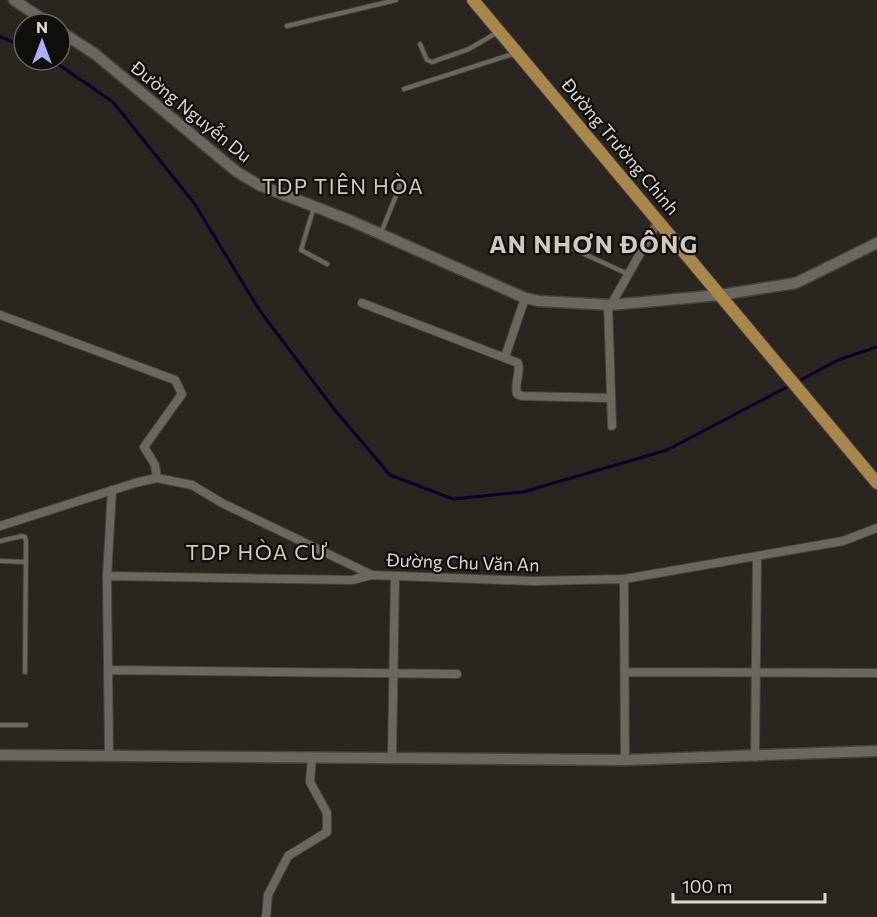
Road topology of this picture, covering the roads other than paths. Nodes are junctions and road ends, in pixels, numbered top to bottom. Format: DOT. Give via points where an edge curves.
graph roads {
  1 [pos="14,0"];
  2 [pos="396,0"];
  3 [pos="472,0"];
  4 [pos="32,12"];
  5 [pos="287,26"];
  6 [pos="499,32"];
  7 [pos="72,39"];
  8 [pos="420,44"];
  9 [pos="517,53"];
  10 [pos="404,89"];
  11 [pos="401,183"];
  12 [pos="314,206"];
  13 [pos="659,220"];
  14 [pos="380,234"];
  15 [pos="877,243"];
  16 [pos="569,247"];
  17 [pos="327,264"];
  18 [pos="628,274"];
  19 [pos="720,296"];
  20 [pos="525,298"];
  21 [pos="362,303"];
  22 [pos="610,304"];
  23 [pos="0,315"];
  24 [pos="505,357"];
  25 [pos="610,398"];
  26 [pos="612,426"];
  27 [pos="157,478"];
  28 [pos="877,483"];
  29 [pos="112,490"];
  30 [pos="0,526"];
  31 [pos="877,528"];
  32 [pos="0,541"];
  33 [pos="757,556"];
  34 [pos="0,561"];
  35 [pos="26,561"];
  36 [pos="372,574"];
  37 [pos="107,576"];
  38 [pos="395,576"];
  39 [pos="624,579"];
  40 [pos="108,670"];
  41 [pos="754,670"];
  42 [pos="25,672"];
  43 [pos="625,672"];
  44 [pos="393,673"];
  45 [pos="877,673"];
  46 [pos="457,674"];
  47 [pos="0,725"];
  48 [pos="26,725"];
  49 [pos="877,751"];
  50 [pos="0,755"];
  51 [pos="109,756"];
  52 [pos="312,757"];
  53 [pos="392,757"];
  54 [pos="754,757"];
  55 [pos="625,760"];
  56 [pos="266,917"];
  1 -- 4 [label="street"];
  2 -- 5 [label="lane"];
  3 -- 6 [label="main road, Đường Trường Chinh"];
  6 -- 8 [label="lane" via="469,49 432,62 427,60"];
  6 -- 9 [label="main road, Đường Trường Chinh"];
  7 -- 12 [label="street, Đường Nguyễn Du" via="237,172 259,185"];
  9 -- 10 [label="lane"];
  9 -- 13 [label="main road, Đường Trường Chinh"];
  11 -- 14 [label="lane"];
  12 -- 14 [label="street, Đường Nguyễn Du"];
  12 -- 17 [label="lane" via="301,250"];
  13 -- 18 [label="street"];
  13 -- 19 [label="main road, Đường Trường Chinh"];
  14 -- 20 [label="street, Đường Nguyễn Du"];
  15 -- 19 [label="street, Đường Nguyễn Du" via="795,283"];
  16 -- 18 [label="lane"];
  18 -- 22 [label="street"];
  19 -- 22 [label="street, Đường Nguyễn Du"];
  19 -- 28 [label="main road, Đường Trường Chinh"];
  20 -- 22 [label="street, Đường Nguyễn Du"];
  20 -- 24 [label="street"];
  21 -- 24 [label="street"];
  22 -- 25 [label="street"];
  23 -- 27 [label="street" via="175,380 182,394 144,447 155,465"];
  24 -- 25 [label="street" via="518,363 515,389 522,396"];
  25 -- 26 [label="street"];
  27 -- 29 [label="street, Đường Chu Văn An"];
  27 -- 36 [label="street, Đường Chu Văn An" via="192,485"];
  29 -- 30 [label="street, Đường Chu Văn An"];
  29 -- 37 [label="street"];
  31 -- 33 [label="street, Đường Chu Văn An" via="843,541"];
  32 -- 35 [label="lane" via="25,537"];
  33 -- 39 [label="street, Đường Chu Văn An"];
  33 -- 41 [label="street"];
  34 -- 35 [label="lane"];
  35 -- 42 [label="lane"];
  36 -- 37 [label="street" via="352,580"];
  36 -- 38 [label="street, Đường Chu Văn An"];
  37 -- 40 [label="street"];
  38 -- 39 [label="street, Đường Chu Văn An" via="533,581"];
  38 -- 44 [label="street"];
  39 -- 43 [label="street"];
  40 -- 44 [label="street"];
  40 -- 51 [label="street"];
  41 -- 43 [label="street"];
  41 -- 45 [label="street"];
  41 -- 54 [label="street"];
  43 -- 55 [label="street"];
  44 -- 46 [label="street"];
  44 -- 53 [label="street"];
  47 -- 48 [label="lane"];
  49 -- 54 [label="street"];
  50 -- 51 [label="street"];
  51 -- 52 [label="street"];
  52 -- 53 [label="street"];
  52 -- 56 [label="street" via="310,782 327,813 327,832 288,856 268,895"];
  53 -- 55 [label="street"];
  54 -- 55 [label="street"];
}
